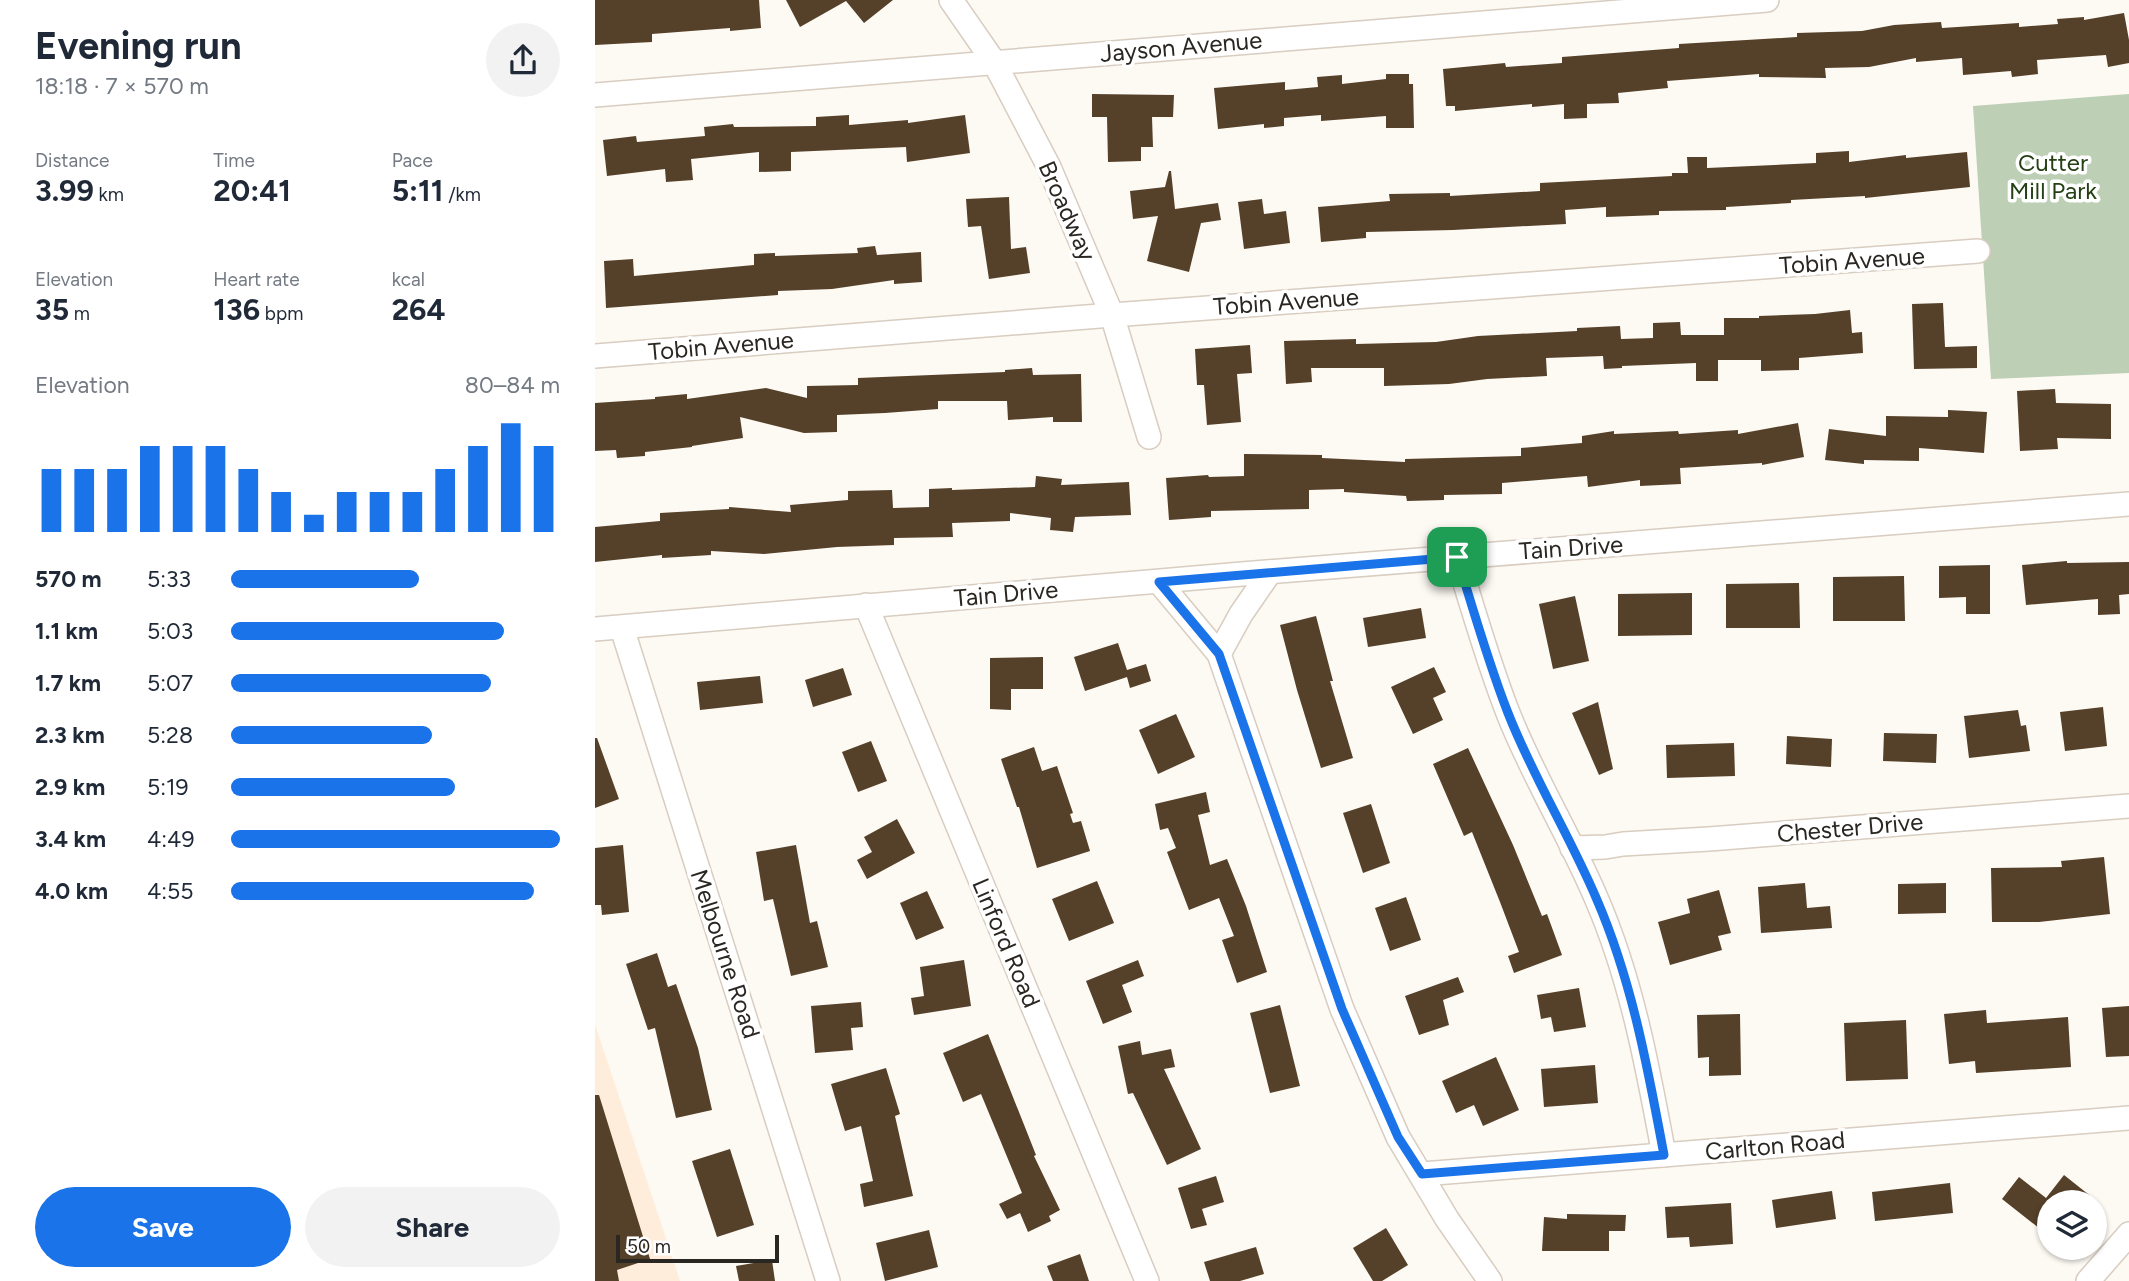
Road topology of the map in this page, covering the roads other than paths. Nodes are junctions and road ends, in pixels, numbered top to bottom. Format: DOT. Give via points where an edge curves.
graph roads {
  1 [pos="951,0"];
  2 [pos="1767,0"];
  3 [pos="994,62"];
  4 [pos="595,94"];
  5 [pos="1978,251"];
  6 [pos="1112,315"];
  7 [pos="595,356"];
  8 [pos="1149,437"];
  9 [pos="2129,504"];
  10 [pos="1457,557"];
  11 [pos="1270,572"];
  12 [pos="1159,582"];
  13 [pos="866,605"];
  14 [pos="622,628"];
  15 [pos="595,629"];
  16 [pos="1219,654"];
  17 [pos="2129,806"];
  18 [pos="1572,848"];
  19 [pos="2129,1118"];
  20 [pos="1664,1155"];
  21 [pos="1422,1174"];
  22 [pos="2129,1234"];
  23 [pos="828,1281"];
  24 [pos="1147,1281"];
  25 [pos="1490,1281"];
  26 [pos="2088,1281"];
  1 -- 3 [label="street, Broadway"];
  2 -- 3 [label="street, Jayson Avenue"];
  3 -- 4 [label="street, Jayson Avenue"];
  3 -- 6 [label="street, Broadway" via="1049,167"];
  5 -- 6 [label="street, Tobin Avenue"];
  6 -- 7 [label="street, Tobin Avenue"];
  6 -- 8 [label="street, Broadway"];
  9 -- 10 [label="street, Tain Drive"];
  10 -- 11 [label="street, Tain Drive"];
  10 -- 18 [label="street" via="1509,715"];
  11 -- 12 [label="street, Tain Drive"];
  11 -- 16 [label="street"];
  12 -- 13 [label="street, Tain Drive"];
  12 -- 16 [label="street"];
  13 -- 14 [label="street, Tain Drive"];
  13 -- 24 [label="street, Linford Road"];
  14 -- 15 [label="street, Tain Drive"];
  14 -- 23 [label="street, Melbourne Road"];
  16 -- 21 [label="street" via="1342,1009 1398,1137"];
  17 -- 18 [label="street, Chester Drive"];
  18 -- 20 [label="street" via="1628,985"];
  19 -- 20 [label="street, Carlton Road"];
  20 -- 21 [label="street, Carlton Road"];
  21 -- 25 [label="street"];
  22 -- 26 [label="street"];
}
